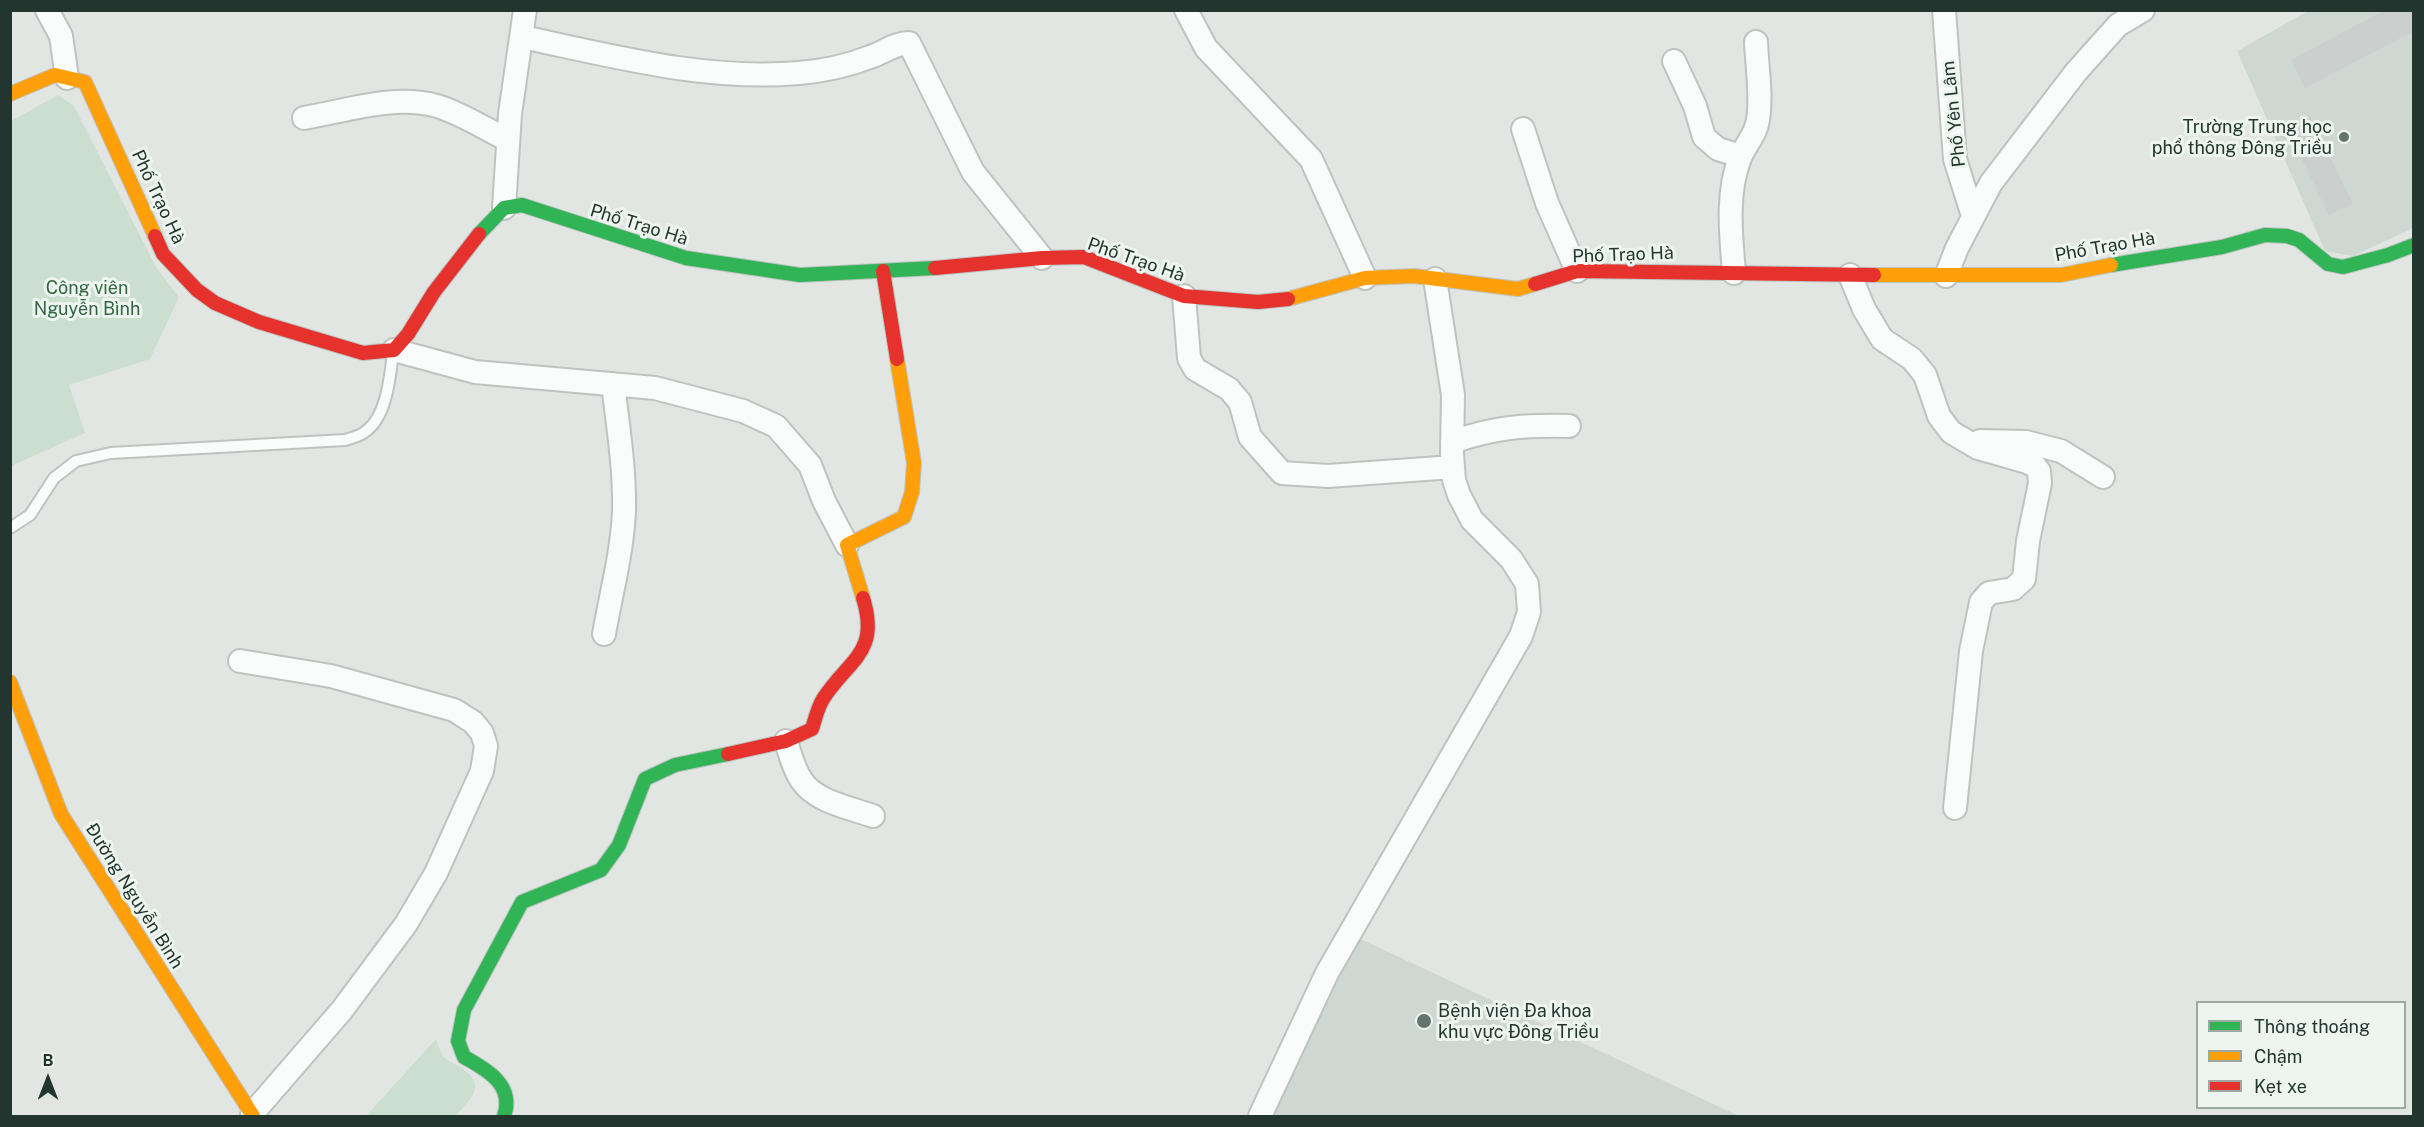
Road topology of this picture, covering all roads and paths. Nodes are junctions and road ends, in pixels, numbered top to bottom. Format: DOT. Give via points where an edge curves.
graph roads {
  1 [pos="47,10"];
  2 [pos="525,10"];
  3 [pos="1186,10"];
  4 [pos="1944,10"];
  5 [pos="2143,10"];
  6 [pos="522,37"];
  7 [pos="1756,42"];
  8 [pos="1674,61"];
  9 [pos="68,78"];
  10 [pos="10,94"];
  11 [pos="304,118"];
  12 [pos="1523,129"];
  13 [pos="508,140"];
  14 [pos="1740,156"];
  15 [pos="504,208"];
  16 [pos="1973,216"];
  17 [pos="2414,245"];
  18 [pos="1042,258"];
  19 [pos="883,271"];
  20 [pos="1577,271"];
  21 [pos="1734,273"];
  22 [pos="1850,276"];
  23 [pos="1946,276"];
  24 [pos="1365,278"];
  25 [pos="1435,279"];
  26 [pos="1184,296"];
  27 [pos="394,350"];
  28 [pos="613,384"];
  29 [pos="1569,426"];
  30 [pos="1452,442"];
  31 [pos="1966,442"];
  32 [pos="1453,467"];
  33 [pos="2103,477"];
  34 [pos="10,528"];
  35 [pos="847,545"];
  36 [pos="604,634"];
  37 [pos="240,661"];
  38 [pos="12,689"];
  39 [pos="786,741"];
  40 [pos="1955,808"];
  41 [pos="873,816"];
  42 [pos="253,1115"];
  43 [pos="511,1115"];
  44 [pos="1260,1116"];
  1 -- 9 [label="street" via="61,36"];
  2 -- 6 [label="street"];
  3 -- 24 [label="street" via="1206,48 1311,159"];
  4 -- 16 [label="street, Phố Yên Lâm" via="1955,159"];
  5 -- 16 [label="street" via="2118,25 2076,72 1991,183"];
  6 -- 13 [label="street"];
  6 -- 18 [label="street" via="669,67 759,75 840,67 909,43 974,172"];
  7 -- 14 [label="street" via="1758,121"];
  8 -- 14 [label="street" via="1704,136 1718,149"];
  9 -- 10 [label="street" via="55,75"];
  9 -- 27 [label="street, Phố Trạo Hà" via="85,82 163,254 197,290 215,303 259,322 363,353"];
  11 -- 13 [label="street" via="410,102 439,106"];
  12 -- 20 [label="street" via="1547,203"];
  13 -- 15 [label="street"];
  14 -- 21 [label="street" via="1733,183"];
  15 -- 19 [label="street, Phố Trạo Hà" via="522,205 686,258 745,269 800,276"];
  15 -- 27 [label="street" via="482,230"];
  16 -- 23 [label="street"];
  17 -- 23 [label="street, Phố Trạo Hà" via="2343,267 2328,264 2299,240 2265,235 2222,247 2061,275"];
  18 -- 19 [label="street, Phố Trạo Hà"];
  18 -- 26 [label="street, Phố Trạo Hà" via="1084,257"];
  19 -- 35 [label="street" via="914,463 912,492 904,517"];
  20 -- 21 [label="street, Phố Trạo Hà"];
  20 -- 25 [label="street, Phố Trạo Hà" via="1518,289"];
  21 -- 22 [label="street, Phố Trạo Hà"];
  22 -- 23 [label="street, Phố Trạo Hà"];
  22 -- 31 [label="street" via="1882,339 1912,359 1925,375 1940,416"];
  24 -- 25 [label="street, Phố Trạo Hà"];
  24 -- 26 [label="street, Phố Trạo Hà" via="1294,298 1258,302"];
  25 -- 30 [label="street" via="1453,395"];
  26 -- 32 [label="street" via="1189,358 1195,369 1229,388 1240,402 1250,437 1282,473 1328,476"];
  27 -- 28 [label="street" via="475,372"];
  27 -- 34 [label="lane" via="388,390 376,420 366,432 345,440 111,453 76,461 54,478 30,515"];
  28 -- 35 [label="street" via="655,388 710,402 776,426 810,465"];
  28 -- 36 [label="street" via="624,513"];
  29 -- 30 [label="street" via="1522,425"];
  30 -- 32 [label="street"];
  31 -- 33 [label="street" via="2026,442 2061,451"];
  31 -- 40 [label="street" via="2027,462 2035,466 2040,477 2024,579 2013,589 1989,593 1981,602 1971,651"];
  32 -- 44 [label="street" via="1465,509 1527,584 1529,612 1521,636 1327,974"];
  35 -- 39 [label="street" via="869,617 865,647 822,700 813,729"];
  37 -- 42 [label="street" via="331,676 454,710 473,722 486,746 482,771 436,873 406,924 342,1010"];
  38 -- 42 [label="street, Đường Nguyễn Bình" via="61,814"];
  39 -- 41 [label="street" via="809,790"];
  39 -- 43 [label="street" via="675,765 645,779 618,845 601,870 522,902 464,1010 458,1041 464,1058 494,1074"];
}
